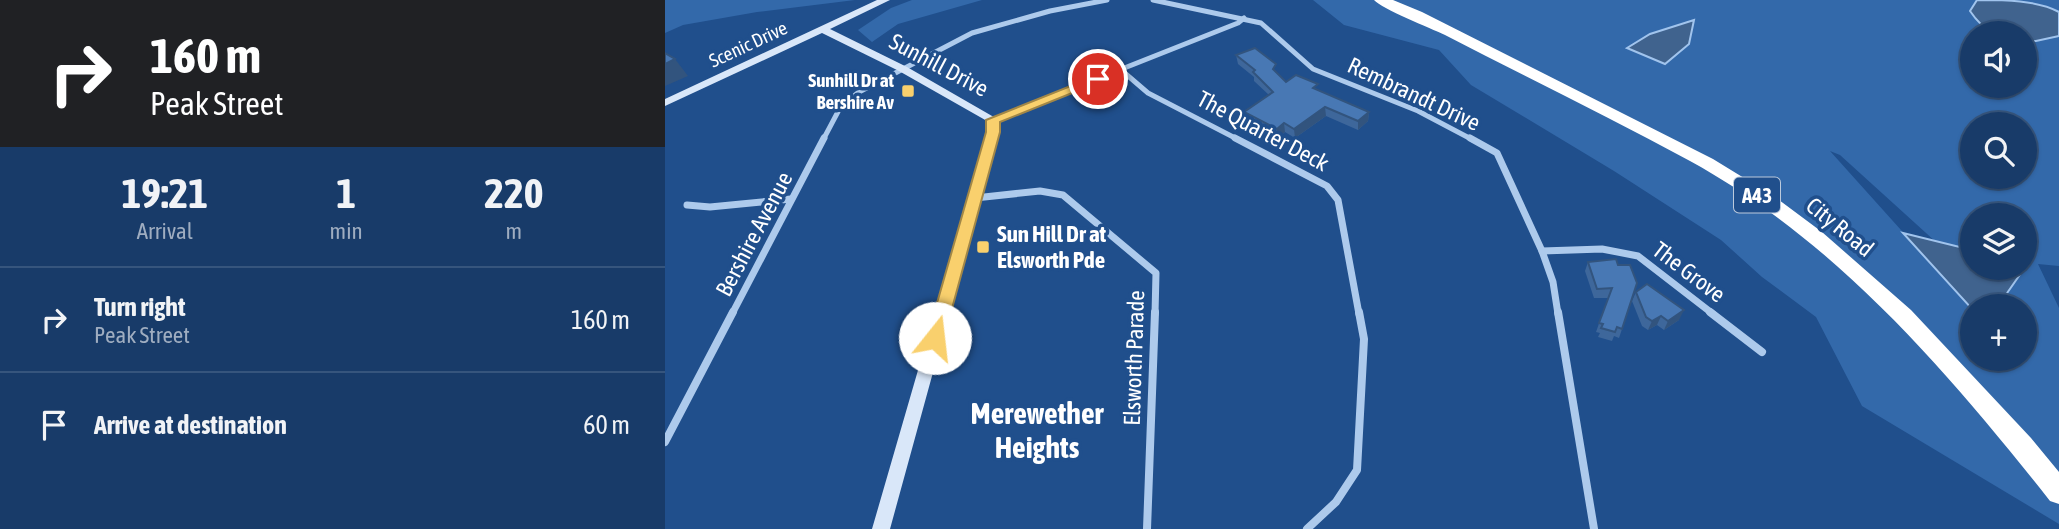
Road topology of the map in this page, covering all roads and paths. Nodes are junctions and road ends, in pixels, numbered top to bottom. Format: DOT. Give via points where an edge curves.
graph roads {
  1 [pos="885,0"];
  2 [pos="1107,0"];
  3 [pos="1153,0"];
  4 [pos="1381,0"];
  5 [pos="1244,19"];
  6 [pos="822,29"];
  7 [pos="903,69"];
  8 [pos="1121,69"];
  9 [pos="665,103"];
  10 [pos="993,120"];
  11 [pos="975,198"];
  12 [pos="791,199"];
  13 [pos="687,205"];
  14 [pos="1542,251"];
  15 [pos="1762,352"];
  16 [pos="665,442"];
  17 [pos="2059,492"];
  18 [pos="881,529"];
  19 [pos="1147,529"];
  20 [pos="1307,529"];
  21 [pos="1594,529"];
  1 -- 6 [label="street, Scenic Drive"];
  2 -- 7 [label="street" via="972,33"];
  3 -- 5 [label="street, Rembrandt Drive"];
  4 -- 17 [label="highway, City Road / A43" via="1718,169 1784,213 1926,338 2007,426"];
  5 -- 8 [label="street"];
  5 -- 14 [label="street, Rembrandt Drive" via="1261,23 1313,69 1418,111 1497,153"];
  6 -- 7 [label="street, Sunhill Drive"];
  6 -- 9 [label="street, Scenic Drive"];
  7 -- 10 [label="street, Sunhill Drive"];
  7 -- 12 [label="street, Bershire Avenue" via="841,106"];
  8 -- 10 [label="street"];
  8 -- 20 [label="street, The Quarter Deck" via="1148,93 1327,186 1338,200 1364,339 1357,470 1336,502"];
  10 -- 11 [label="street, Sunhill Drive"];
  11 -- 18 [label="street, Sunhill Drive"];
  11 -- 19 [label="street, Elsworth Parade" via="1040,191 1063,195 1156,273"];
  12 -- 13 [label="street"];
  12 -- 16 [label="street, Bershire Avenue"];
  14 -- 15 [label="street, The Grove" via="1604,249 1638,256"];
  14 -- 21 [label="street, Rembrandt Drive" via="1553,282"];
}
